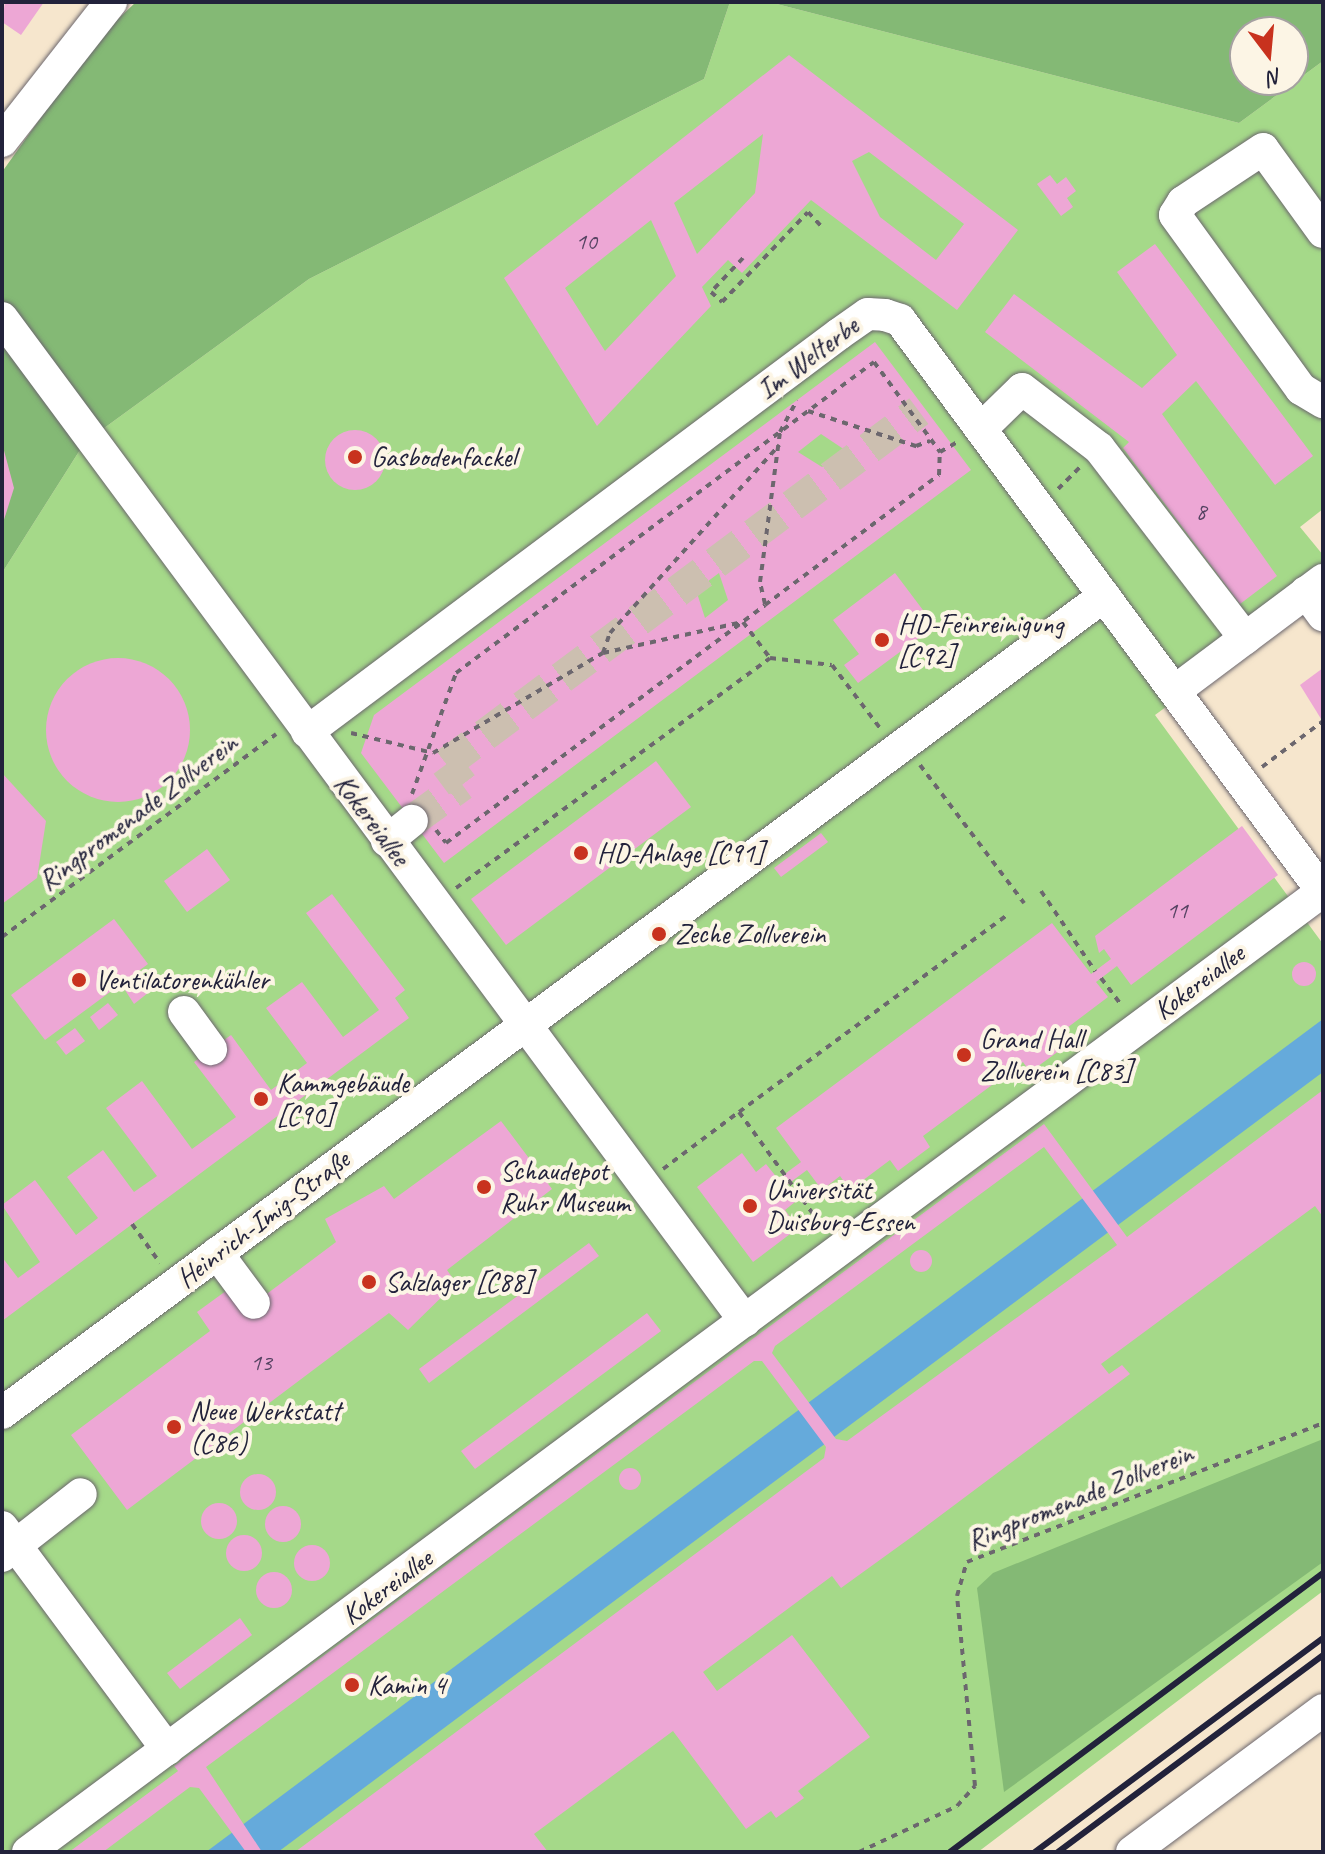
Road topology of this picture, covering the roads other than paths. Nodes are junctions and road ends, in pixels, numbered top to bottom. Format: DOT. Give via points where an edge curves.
graph roads {
  1 [pos="111,2"];
  2 [pos="5,130"];
  3 [pos="1318,212"];
  4 [pos="2,318"];
  5 [pos="1323,402"];
  6 [pos="962,438"];
  7 [pos="1104,596"];
  8 [pos="1317,596"];
  9 [pos="1245,638"];
  10 [pos="1176,690"];
  11 [pos="302,725"];
  12 [pos="420,816"];
  13 [pos="387,841"];
  14 [pos="1318,894"];
  15 [pos="184,1012"];
  16 [pos="524,1026"];
  17 [pos="211,1049"];
  18 [pos="217,1253"];
  19 [pos="254,1303"];
  20 [pos="745,1321"];
  21 [pos="2,1413"];
  22 [pos="81,1494"];
  23 [pos="7,1542"];
  24 [pos="1323,1710"];
  25 [pos="167,1749"];
  26 [pos="28,1852"];
  27 [pos="1132,1852"];
  1 -- 2 [label="street"];
  3 -- 5 [label="street" via="1263,149 1183,202 1175,215 1301,389"];
  4 -- 11 [label="street, Kokereiallee"];
  6 -- 7 [label="street, Im Welterbe" via="1039,508"];
  6 -- 9 [label="street" via="1022,389 1099,448"];
  6 -- 11 [label="street, Im Welterbe" via="900,320 868,314"];
  7 -- 10 [label="street, Im Welterbe"];
  7 -- 16 [label="street, Heinrich-Imig-Straße"];
  8 -- 9 [label="street"];
  9 -- 10 [label="street"];
  10 -- 14 [label="street, Im Welterbe"];
  11 -- 13 [label="street, Kokereiallee"];
  12 -- 13 [label="street"];
  13 -- 16 [label="street, Kokereiallee"];
  14 -- 20 [label="street, Kokereiallee"];
  15 -- 17 [label="street"];
  16 -- 18 [label="street, Heinrich-Imig-Straße"];
  16 -- 20 [label="street, Kokereiallee"];
  18 -- 19 [label="street"];
  18 -- 21 [label="street, Heinrich-Imig-Straße"];
  20 -- 25 [label="street, Kokereiallee"];
  22 -- 23 [label="street"];
  23 -- 25 [label="street"];
  24 -- 27 [label="street"];
  25 -- 26 [label="street, Kokereiallee"];
}
